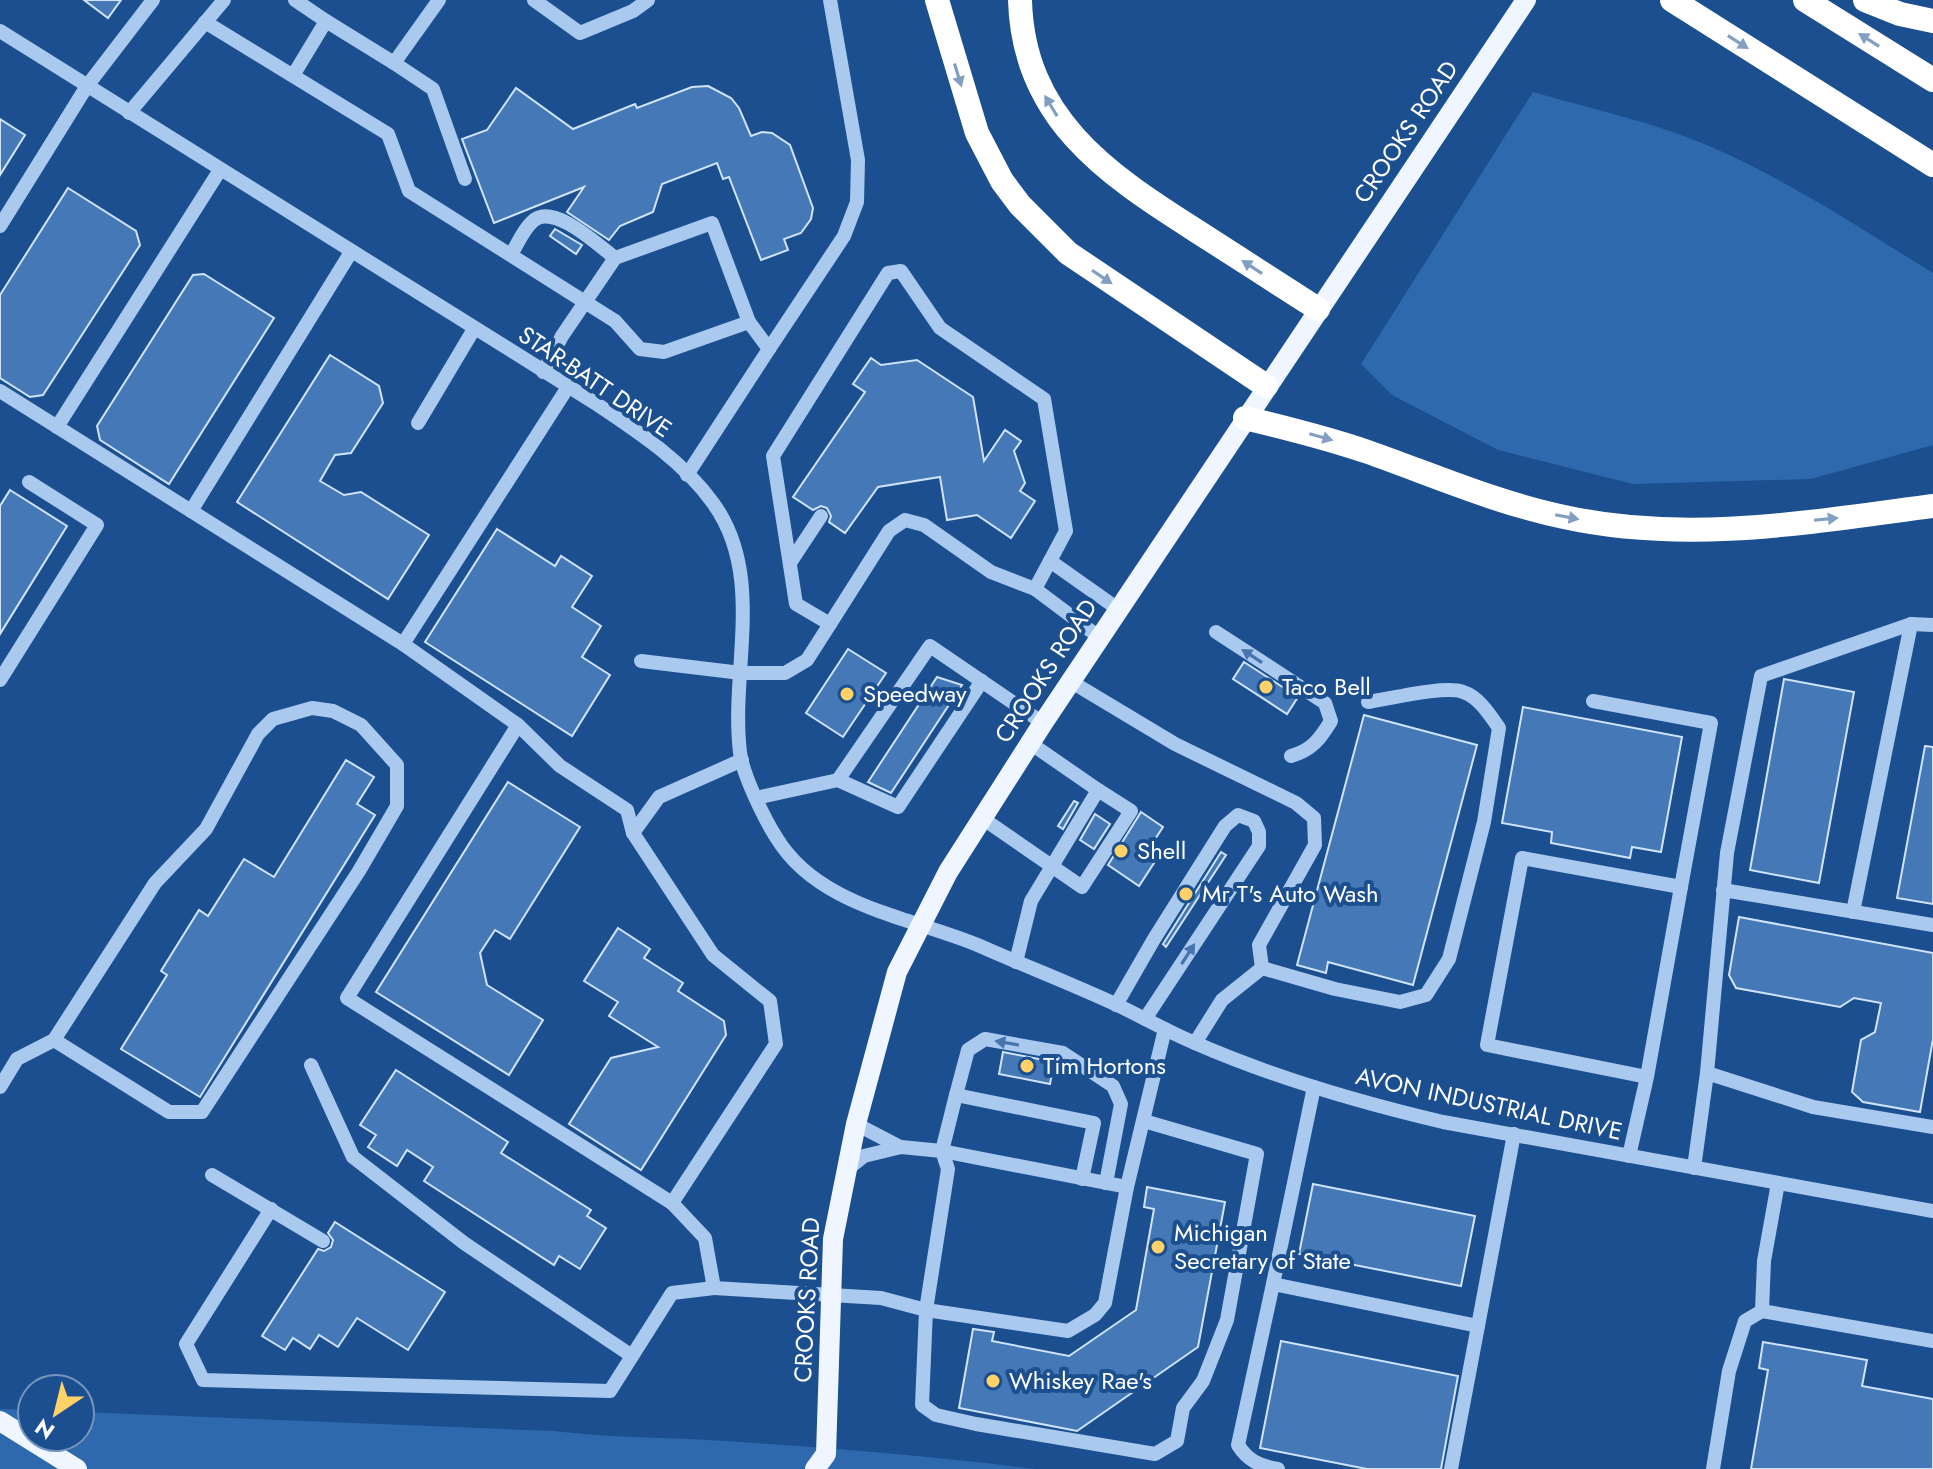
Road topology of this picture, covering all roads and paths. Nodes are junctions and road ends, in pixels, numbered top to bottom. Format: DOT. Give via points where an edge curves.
graph roads {
  1 [pos="153,0"];
  2 [pos="224,0"];
  3 [pos="295,0"];
  4 [pos="439,0"];
  5 [pos="534,0"];
  6 [pos="648,0"];
  7 [pos="830,0"];
  8 [pos="937,0"];
  9 [pos="1020,0"];
  10 [pos="1526,0"];
  11 [pos="1672,0"];
  12 [pos="1805,0"];
  13 [pos="1865,0"];
  14 [pos="326,21"];
  15 [pos="1933,21"];
  16 [pos="205,22"];
  17 [pos="0,31"];
  18 [pos="394,63"];
  19 [pos="294,74"];
  20 [pos="1933,80"];
  21 [pos="87,86"];
  22 [pos="129,113"];
  23 [pos="1933,165"];
  24 [pos="220,170"];
  25 [pos="465,179"];
  26 [pos="0,226"];
  27 [pos="351,252"];
  28 [pos="511,255"];
  29 [pos="615,258"];
  30 [pos="586,302"];
  31 [pos="1318,309"];
  32 [pos="749,322"];
  33 [pos="474,329"];
  34 [pos="769,349"];
  35 [pos="543,372"];
  36 [pos="1266,386"];
  37 [pos="568,387"];
  38 [pos="0,391"];
  39 [pos="1245,418"];
  40 [pos="418,423"];
  41 [pos="57,427"];
  42 [pos="687,475"];
  43 [pos="29,482"];
  44 [pos="1933,506"];
  45 [pos="191,511"];
  46 [pos="821,516"];
  47 [pos="1050,561"];
  48 [pos="790,563"];
  49 [pos="1035,589"];
  50 [pos="1118,609"];
  51 [pos="830,624"];
  52 [pos="1911,624"];
  53 [pos="1933,625"];
  54 [pos="1216,632"];
  55 [pos="1099,637"];
  56 [pos="403,644"];
  57 [pos="641,661"];
  58 [pos="741,673"];
  59 [pos="0,680"];
  60 [pos="982,681"];
  61 [pos="1070,681"];
  62 [pos="1593,701"];
  63 [pos="1368,702"];
  64 [pos="1043,723"];
  65 [pos="518,725"];
  66 [pos="1030,743"];
  67 [pos="1291,756"];
  68 [pos="742,760"];
  69 [pos="838,780"];
  70 [pos="1098,790"];
  71 [pos="756,798"];
  72 [pos="982,818"];
  73 [pos="633,833"];
  74 [pos="1052,866"];
  75 [pos="1681,887"];
  76 [pos="1723,890"];
  77 [pos="1853,912"];
  78 [pos="921,925"];
  79 [pos="1933,925"];
  80 [pos="1016,962"];
  81 [pos="1262,968"];
  82 [pos="1116,1005"];
  83 [pos="1145,1019"];
  84 [pos="1165,1029"];
  85 [pos="54,1040"];
  86 [pos="1195,1043"];
  87 [pos="311,1065"];
  88 [pos="1707,1073"];
  89 [pos="1647,1077"];
  90 [pos="0,1087"];
  91 [pos="1314,1087"];
  92 [pos="956,1095"];
  93 [pos="1144,1121"];
  94 [pos="856,1124"];
  95 [pos="1933,1127"];
  96 [pos="1514,1134"];
  97 [pos="901,1147"];
  98 [pos="942,1151"];
  99 [pos="1629,1156"];
  100 [pos="1694,1168"];
  101 [pos="845,1171"];
  102 [pos="212,1175"];
  103 [pos="1082,1179"];
  104 [pos="1106,1183"];
  105 [pos="1778,1183"];
  106 [pos="1127,1187"];
  107 [pos="672,1203"];
  108 [pos="271,1209"];
  109 [pos="1933,1211"];
  110 [pos="323,1241"];
  111 [pos="1273,1284"];
  112 [pos="714,1288"];
  113 [pos="832,1296"];
  114 [pos="926,1310"];
  115 [pos="1762,1311"];
  116 [pos="1478,1326"];
  117 [pos="1933,1341"];
  118 [pos="632,1356"];
  119 [pos="0,1421"];
  120 [pos="826,1464"];
  121 [pos="77,1469"];
  122 [pos="1278,1469"];
  123 [pos="1451,1469"];
  124 [pos="1713,1469"];
  1 -- 21 [label="street"];
  2 -- 16 [label="street"];
  3 -- 14 [label="street"];
  4 -- 18 [label="street"];
  5 -- 6 [label="street" via="580,33"];
  7 -- 34 [label="street" via="858,160 857,202 844,236"];
  8 -- 36 [label="highway, one-way" via="977,133 1020,205 1068,253"];
  31 -- 9 [label="highway, one-way" via="1145,199 1088,153 1041,89 1023,36"];
  10 -- 31 [label="main road, CROOKS ROAD"];
  11 -- 23 [label="highway, one-way"];
  20 -- 12 [label="highway, one-way"];
  13 -- 15 [label="highway"];
  14 -- 18 [label="street"];
  14 -- 19 [label="street"];
  16 -- 19 [label="street"];
  16 -- 22 [label="street"];
  17 -- 21 [label="street, STAR-BATT DRIVE"];
  18 -- 25 [label="street" via="433,89"];
  19 -- 28 [label="street" via="388,134 409,191"];
  21 -- 22 [label="street, STAR-BATT DRIVE"];
  21 -- 26 [label="street"];
  22 -- 24 [label="street, STAR-BATT DRIVE"];
  24 -- 27 [label="street, STAR-BATT DRIVE"];
  24 -- 41 [label="street"];
  27 -- 33 [label="street, STAR-BATT DRIVE"];
  27 -- 45 [label="street"];
  28 -- 29 [label="street" via="533,220 547,215 562,219"];
  28 -- 30 [label="street"];
  29 -- 30 [label="street"];
  29 -- 32 [label="street" via="712,223"];
  30 -- 32 [label="street" via="615,321 640,349 664,352"];
  30 -- 35 [label="street"];
  31 -- 36 [label="main road, CROOKS ROAD"];
  32 -- 34 [label="street"];
  33 -- 35 [label="street, STAR-BATT DRIVE"];
  33 -- 40 [label="street"];
  34 -- 42 [label="street"];
  35 -- 37 [label="street, STAR-BATT DRIVE"];
  36 -- 39 [label="main road, CROOKS ROAD"];
  37 -- 42 [label="street, STAR-BATT DRIVE" via="643,435"];
  37 -- 56 [label="street"];
  38 -- 41 [label="street"];
  39 -- 44 [label="highway, one-way" via="1331,440 1524,507 1604,524 1722,531"];
  39 -- 50 [label="main road, CROOKS ROAD"];
  41 -- 45 [label="street"];
  42 -- 58 [label="street, STAR-BATT DRIVE" via="713,503 733,540 743,595"];
  43 -- 59 [label="street" via="97,525"];
  45 -- 56 [label="street"];
  46 -- 48 [label="street"];
  47 -- 48 [label="street" via="1066,531 1044,399 940,328 901,271 888,273 773,456"];
  47 -- 49 [label="street"];
  47 -- 50 [label="street"];
  48 -- 51 [label="street" via="796,604"];
  49 -- 51 [label="street" via="991,572 924,525 905,520 889,531"];
  49 -- 55 [label="street"];
  50 -- 55 [label="main road, CROOKS ROAD"];
  51 -- 58 [label="street" via="807,660 785,673"];
  52 -- 53 [label="street"];
  52 -- 76 [label="street" via="1761,676"];
  52 -- 77 [label="street"];
  67 -- 54 [label="street, one-way" via="1320,740 1331,721 1325,703"];
  55 -- 61 [label="main road, CROOKS ROAD"];
  56 -- 65 [label="street"];
  57 -- 58 [label="street"];
  58 -- 68 [label="street, STAR-BATT DRIVE"];
  60 -- 64 [label="street"];
  60 -- 69 [label="street" via="898,807"];
  60 -- 69 [label="street" via="930,646"];
  61 -- 64 [label="main road, CROOKS ROAD"];
  61 -- 81 [label="street" via="1175,744 1296,803 1314,818 1315,845 1259,945"];
  62 -- 75 [label="street" via="1711,723"];
  63 -- 81 [label="street" via="1463,692 1486,709 1499,728 1484,822 1449,959 1426,995 1400,1002"];
  64 -- 66 [label="main road, CROOKS ROAD"];
  65 -- 73 [label="street" via="560,766 627,810"];
  65 -- 107 [label="street" via="347,998"];
  66 -- 70 [label="street"];
  66 -- 72 [label="main road, CROOKS ROAD"];
  68 -- 71 [label="street, STAR-BATT DRIVE"];
  68 -- 73 [label="street" via="659,797"];
  69 -- 71 [label="street"];
  70 -- 74 [label="street"];
  70 -- 74 [label="street" via="1131,811 1082,887"];
  71 -- 78 [label="street, STAR-BATT DRIVE" via="792,859 871,909"];
  72 -- 74 [label="street"];
  72 -- 78 [label="main road, CROOKS ROAD"];
  73 -- 107 [label="street" via="713,955 770,1001 776,1044"];
  74 -- 80 [label="street" via="1031,901"];
  75 -- 89 [label="street"];
  75 -- 89 [label="street" via="1522,858 1487,1045"];
  76 -- 77 [label="street"];
  76 -- 88 [label="street"];
  77 -- 79 [label="street"];
  78 -- 80 [label="street, AVON INDUSTRIAL DRIVE"];
  78 -- 94 [label="main road, CROOKS ROAD" via="897,972"];
  80 -- 82 [label="street, AVON INDUSTRIAL DRIVE"];
  81 -- 86 [label="street" via="1222,1000"];
  82 -- 83 [label="street, AVON INDUSTRIAL DRIVE"];
  83 -- 82 [label="street, one-way" via="1259,846 1254,821 1238,815 1225,826"];
  83 -- 84 [label="street, AVON INDUSTRIAL DRIVE"];
  84 -- 86 [label="street, AVON INDUSTRIAL DRIVE"];
  84 -- 93 [label="street"];
  85 -- 85 [label="street" via="169,1112 202,1112 397,806 397,765 361,725 333,711 312,708 273,719 258,734 206,829 155,883"];
  85 -- 90 [label="street" via="17,1059"];
  86 -- 91 [label="street, AVON INDUSTRIAL DRIVE"];
  87 -- 118 [label="street" via="353,1157 464,1243"];
  88 -- 95 [label="street" via="1813,1107"];
  88 -- 100 [label="street"];
  89 -- 99 [label="street"];
  91 -- 96 [label="street, AVON INDUSTRIAL DRIVE" via="1379,1107"];
  91 -- 111 [label="street"];
  92 -- 98 [label="street"];
  92 -- 103 [label="street" via="1094,1123"];
  104 -- 92 [label="street, one-way" via="1121,1104 1113,1086 1063,1053 985,1039 968,1050"];
  93 -- 106 [label="street"];
  93 -- 114 [label="street" via="1257,1154 1227,1320 1203,1381 1183,1408 1177,1441 1155,1454 936,1415 922,1405"];
  94 -- 97 [label="street"];
  94 -- 101 [label="main road, CROOKS ROAD"];
  96 -- 99 [label="street, AVON INDUSTRIAL DRIVE"];
  96 -- 116 [label="street"];
  97 -- 98 [label="street"];
  97 -- 101 [label="street" via="864,1156"];
  98 -- 103 [label="street"];
  98 -- 114 [label="street" via="948,1169"];
  99 -- 100 [label="street, AVON INDUSTRIAL DRIVE"];
  100 -- 105 [label="street, AVON INDUSTRIAL DRIVE"];
  101 -- 113 [label="main road, CROOKS ROAD" via="833,1239"];
  102 -- 108 [label="street"];
  103 -- 104 [label="street"];
  104 -- 106 [label="street"];
  105 -- 109 [label="street, AVON INDUSTRIAL DRIVE"];
  105 -- 115 [label="street" via="1764,1261"];
  106 -- 114 [label="street" via="1105,1303 1080,1326 1068,1331"];
  107 -- 112 [label="street" via="705,1238"];
  108 -- 110 [label="street"];
  108 -- 118 [label="street" via="186,1344 203,1380 610,1391"];
  111 -- 116 [label="street"];
  111 -- 122 [label="street" via="1238,1445 1261,1466"];
  112 -- 113 [label="street"];
  112 -- 118 [label="street" via="672,1293"];
  113 -- 114 [label="street" via="881,1298"];
  113 -- 120 [label="main road, CROOKS ROAD"];
  115 -- 117 [label="street"];
  115 -- 124 [label="street" via="1745,1321 1733,1359"];
  116 -- 123 [label="street"];
  119 -- 121 [label="main road"];
}
